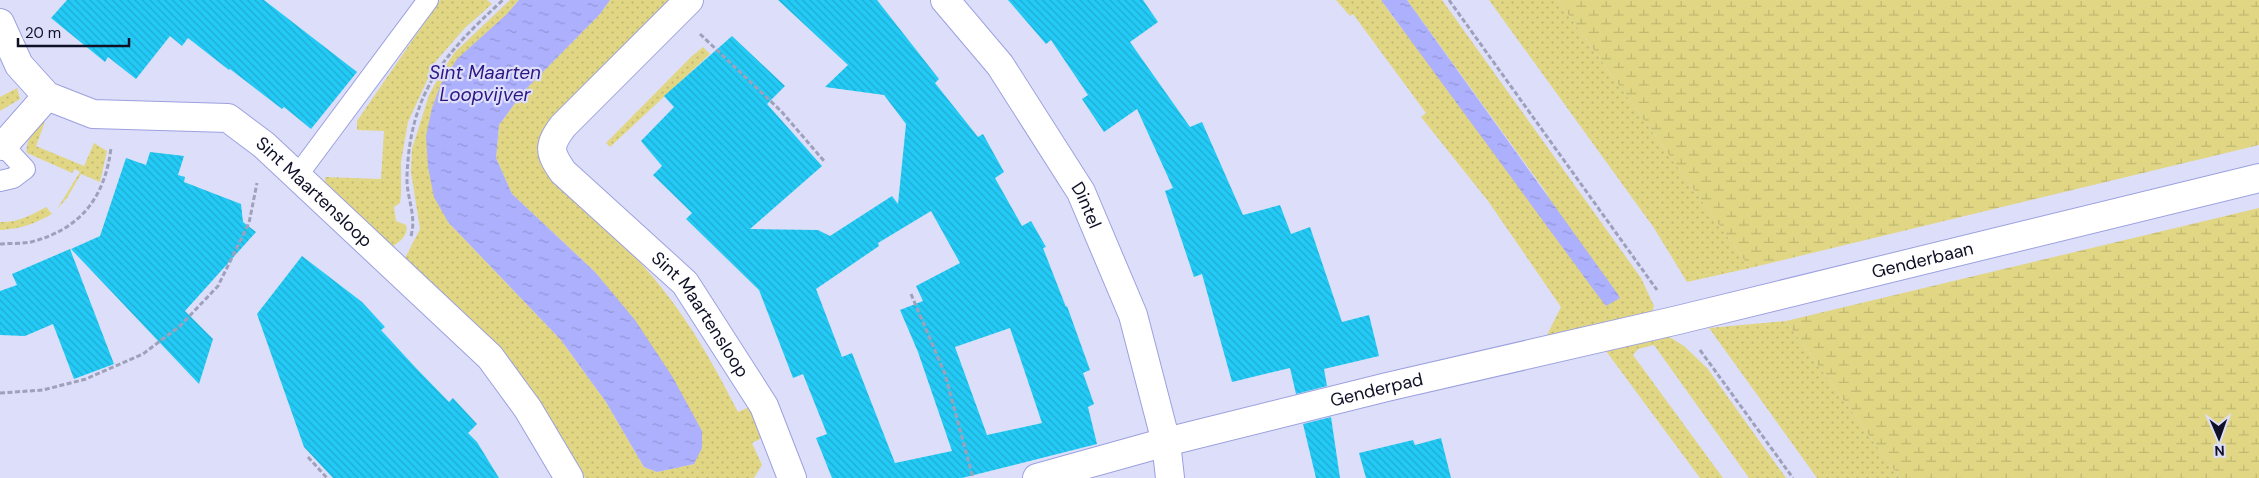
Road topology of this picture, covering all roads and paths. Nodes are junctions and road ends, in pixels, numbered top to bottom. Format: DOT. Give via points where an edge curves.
graph roads {
  1 [pos="428,0"];
  2 [pos="502,0"];
  3 [pos="945,0"];
  4 [pos="1448,0"];
  5 [pos="683,6"];
  6 [pos="0,23"];
  7 [pos="47,96"];
  8 [pos="114,115"];
  9 [pos="2,144"];
  10 [pos="264,145"];
  11 [pos="824,160"];
  12 [pos="297,176"];
  13 [pos="2259,178"];
  14 [pos="0,181"];
  15 [pos="0,244"];
  16 [pos="389,262"];
  17 [pos="911,294"];
  18 [pos="1678,320"];
  19 [pos="1588,340"];
  20 [pos="0,393"];
  21 [pos="1166,442"];
  22 [pos="308,457"];
  23 [pos="327,478"];
  24 [pos="568,478"];
  25 [pos="792,478"];
  26 [pos="974,478"];
  27 [pos="1037,478"];
  28 [pos="1170,478"];
  29 [pos="1793,478"];
  1 -- 12 [label="lane"];
  2 -- 16 [label="path" via="437,69 421,101 412,133 407,178 414,226 411,237"];
  3 -- 21 [label="street, Dintel" via="1000,65 1081,192 1133,315"];
  4 -- 18 [label="path"];
  5 -- 11 [label="path"];
  5 -- 25 [label="street, Sint Maartensloop" via="563,126 553,139 552,156 563,172 685,283 764,406"];
  6 -- 7 [label="street, Sint Maartensloop" via="19,65"];
  7 -- 8 [label="street, Sint Maartensloop" via="93,114"];
  7 -- 9 [label="street"];
  8 -- 10 [label="street, Sint Maartensloop" via="228,118"];
  8 -- 15 [label="path" via="108,171 93,205 66,228 31,242"];
  9 -- 14 [label="lane" via="25,169 13,178"];
  10 -- 12 [label="street, Sint Maartensloop"];
  10 -- 20 [label="path" via="249,223 218,286 180,326 143,354 86,379 43,390"];
  12 -- 16 [label="street, Sint Maartensloop"];
  13 -- 18 [label="street, Genderbaan"];
  16 -- 24 [label="street, Sint Maartensloop" via="490,357 528,409"];
  17 -- 26 [label="path" via="945,374"];
  18 -- 19 [label="street, Genderbaan"];
  18 -- 29 [label="path"];
  19 -- 21 [label="street, Genderpad"];
  21 -- 27 [label="street"];
  21 -- 28 [label="street, Dintel"];
  22 -- 23 [label="path"];
}
